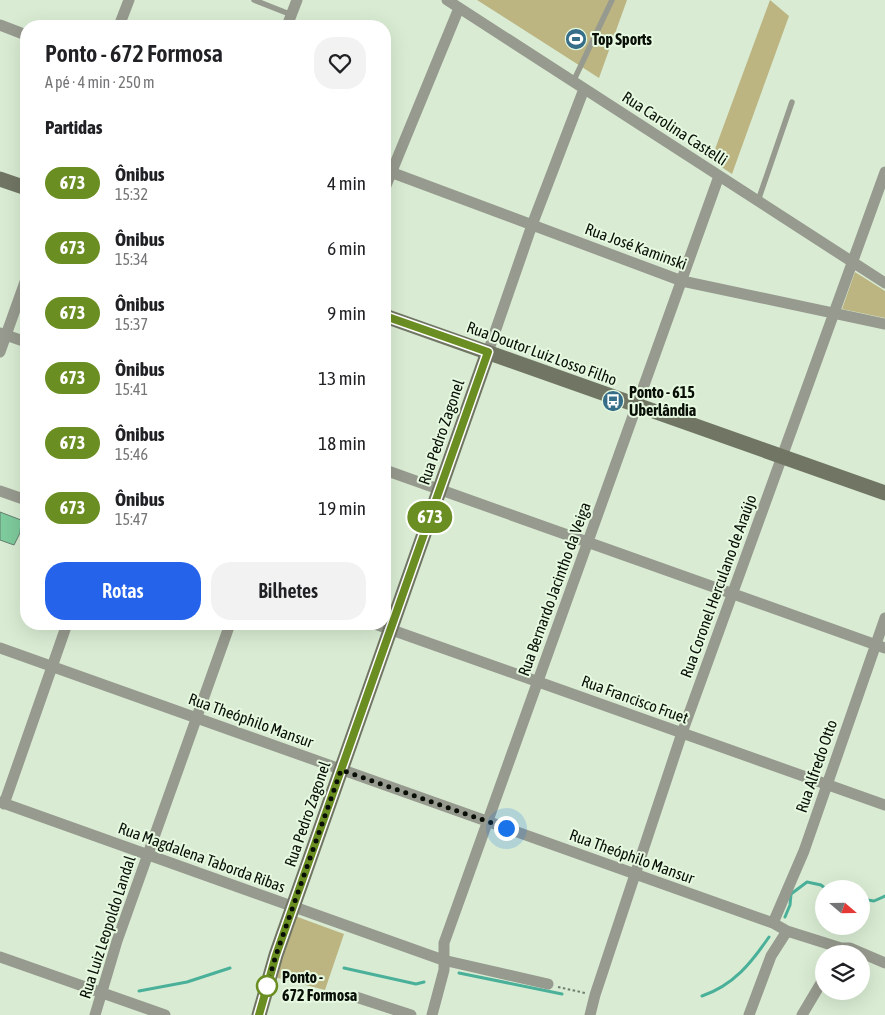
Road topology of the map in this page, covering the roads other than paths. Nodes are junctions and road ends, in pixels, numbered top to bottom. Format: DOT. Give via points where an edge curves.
graph roads {
  1 [pos="129,0"];
  2 [pos="254,0"];
  3 [pos="297,0"];
  4 [pos="447,0"];
  5 [pos="612,0"];
  6 [pos="459,8"];
  7 [pos="292,15"];
  8 [pos="121,20"];
  9 [pos="290,20"];
  10 [pos="0,25"];
  11 [pos="20,33"];
  12 [pos="573,82"];
  13 [pos="584,89"];
  14 [pos="792,102"];
  15 [pos="391,164"];
  16 [pos="391,172"];
  17 [pos="885,172"];
  18 [pos="719,176"];
  19 [pos="0,179"];
  20 [pos="20,186"];
  21 [pos="758,201"];
  22 [pos="532,225"];
  23 [pos="852,262"];
  24 [pos="682,280"];
  25 [pos="885,283"];
  26 [pos="20,294"];
  27 [pos="834,313"];
  28 [pos="391,318"];
  29 [pos="885,324"];
  30 [pos="3,334"];
  31 [pos="20,340"];
  32 [pos="0,352"];
  33 [pos="488,352"];
  34 [pos="637,405"];
  35 [pos="782,456"];
  36 [pos="391,472"];
  37 [pos="439,489"];
  38 [pos="0,491"];
  39 [pos="885,493"];
  40 [pos="20,498"];
  41 [pos="588,542"];
  42 [pos="732,594"];
  43 [pos="885,618"];
  44 [pos="391,626"];
  45 [pos="391,629"];
  46 [pos="65,630"];
  47 [pos="228,630"];
  48 [pos="390,630"];
  49 [pos="880,646"];
  50 [pos="0,648"];
  51 [pos="52,666"];
  52 [pos="538,681"];
  53 [pos="196,718"];
  54 [pos="682,733"];
  55 [pos="341,770"];
  56 [pos="827,784"];
  57 [pos="2,803"];
  58 [pos="885,805"];
  59 [pos="487,821"];
  60 [pos="147,855"];
  61 [pos="635,874"];
  62 [pos="293,907"];
  63 [pos="780,927"];
  64 [pos="824,945"];
  65 [pos="0,957"];
  66 [pos="870,957"];
  67 [pos="443,960"];
  68 [pos="885,963"];
  69 [pos="548,984"];
  70 [pos="101,992"];
  71 [pos="815,993"];
  72 [pos="356,997"];
  73 [pos="95,1015"];
  74 [pos="165,1015"];
  75 [pos="259,1015"];
  76 [pos="411,1015"];
  77 [pos="432,1015"];
  78 [pos="590,1015"];
  79 [pos="749,1015"];
  80 [pos="802,1015"];
  1 -- 8 [label="street"];
  2 -- 7 [label="lane"];
  3 -- 7 [label="street"];
  4 -- 6 [label="street, Rua Carolina Castelli"];
  5 -- 12 [label="lane"];
  6 -- 12 [label="street, Rua Carolina Castelli"];
  6 -- 15 [label="street"];
  7 -- 9 [label="street"];
  10 -- 11 [label="street"];
  12 -- 13 [label="street, Rua Carolina Castelli"];
  13 -- 18 [label="street, Rua Carolina Castelli"];
  13 -- 22 [label="street, Rua Pedro Zagonel"];
  14 -- 21 [label="lane"];
  16 -- 22 [label="street, Rua José Kaminski"];
  17 -- 23 [label="street, Rua Coronel Herculano de Araújo"];
  18 -- 21 [label="street, Rua Carolina Castelli"];
  18 -- 24 [label="street, Rua Bernardo Jacintho da Veiga"];
  19 -- 20 [label="street"];
  21 -- 23 [label="street, Rua Carolina Castelli"];
  22 -- 24 [label="street, Rua José Kaminski"];
  22 -- 33 [label="street, Rua Pedro Zagonel"];
  23 -- 25 [label="street, Rua Carolina Castelli"];
  23 -- 27 [label="street, Rua Coronel Herculano de Araújo"];
  24 -- 27 [label="street, Rua José Kaminski"];
  24 -- 34 [label="street, Rua Bernardo Jacintho da Veiga"];
  26 -- 30 [label="street"];
  27 -- 29 [label="street, Rua José Kaminski"];
  27 -- 35 [label="street, Rua Coronel Herculano de Araújo"];
  28 -- 33 [label="street, Rua Doutor Luiz Losso Filho"];
  30 -- 31 [label="street"];
  30 -- 32 [label="street"];
  33 -- 34 [label="street, Rua Doutor Luiz Losso Filho"];
  33 -- 37 [label="street, Rua Pedro Zagonel"];
  34 -- 35 [label="street, Rua Doutor Luiz Losso Filho"];
  34 -- 41 [label="street, Rua Bernardo Jacintho da Veiga"];
  35 -- 39 [label="street, Rua Doutor Luiz Losso Filho"];
  35 -- 42 [label="street, Rua Coronel Herculano de Araújo"];
  36 -- 37 [label="street"];
  37 -- 41 [label="street"];
  37 -- 44 [label="street, Rua Pedro Zagonel"];
  38 -- 40 [label="street"];
  41 -- 42 [label="street"];
  41 -- 52 [label="street, Rua Bernardo Jacintho da Veiga"];
  42 -- 49 [label="street"];
  42 -- 54 [label="street, Rua Coronel Herculano de Araújo"];
  43 -- 49 [label="street, Rua Alfredo Otto"];
  45 -- 52 [label="street, Rua Francisco Fruet"];
  46 -- 51 [label="street"];
  47 -- 53 [label="street, Rua Luiz Leopoldo Landal"];
  48 -- 55 [label="street, Rua Pedro Zagonel"];
  49 -- 56 [label="street, Rua Alfredo Otto"];
  50 -- 51 [label="street, Rua Theóphilo Mansur"];
  51 -- 53 [label="street, Rua Theóphilo Mansur"];
  51 -- 57 [label="street"];
  52 -- 54 [label="street, Rua Francisco Fruet"];
  52 -- 59 [label="street, Rua Bernardo Jacintho da Veiga"];
  53 -- 55 [label="street, Rua Theóphilo Mansur"];
  53 -- 60 [label="street, Rua Luiz Leopoldo Landal"];
  54 -- 56 [label="street, Rua Francisco Fruet"];
  54 -- 61 [label="street, Rua Coronel Herculano de Araújo"];
  55 -- 59 [label="street, Rua Theóphilo Mansur"];
  55 -- 62 [label="street, Rua Pedro Zagonel"];
  56 -- 58 [label="street, Rua Francisco Fruet"];
  56 -- 63 [label="street, Rua Alfredo Otto"];
  57 -- 60 [label="street, Rua Magdalena Taborda Ribas"];
  59 -- 61 [label="street, Rua Theóphilo Mansur"];
  59 -- 67 [label="street, Rua Bernardo Jacintho da Veiga" via="444,943"];
  60 -- 62 [label="street, Rua Magdalena Taborda Ribas"];
  60 -- 70 [label="street, Rua Luiz Leopoldo Landal"];
  61 -- 63 [label="street, Rua Theóphilo Mansur"];
  61 -- 78 [label="street, Rua Coronel Herculano de Araújo"];
  62 -- 67 [label="street, Rua Magdalena Taborda Ribas"];
  62 -- 75 [label="street, Rua Pedro Zagonel"];
  63 -- 64 [label="street, Rua Theóphilo Mansur"];
  63 -- 79 [label="street, Rua Alfredo Otto"];
  65 -- 70 [label="street"];
  66 -- 68 [label="street, Rua Theóphilo Mansur"];
  67 -- 69 [label="street, Rua Magdalena Taborda Ribas"];
  67 -- 77 [label="street, Rua Bernardo Jacintho da Veiga" via="444,970"];
  70 -- 73 [label="street, Rua Luiz Leopoldo Landal"];
  70 -- 74 [label="street"];
  71 -- 80 [label="street"];
  72 -- 76 [label="street"];
}
